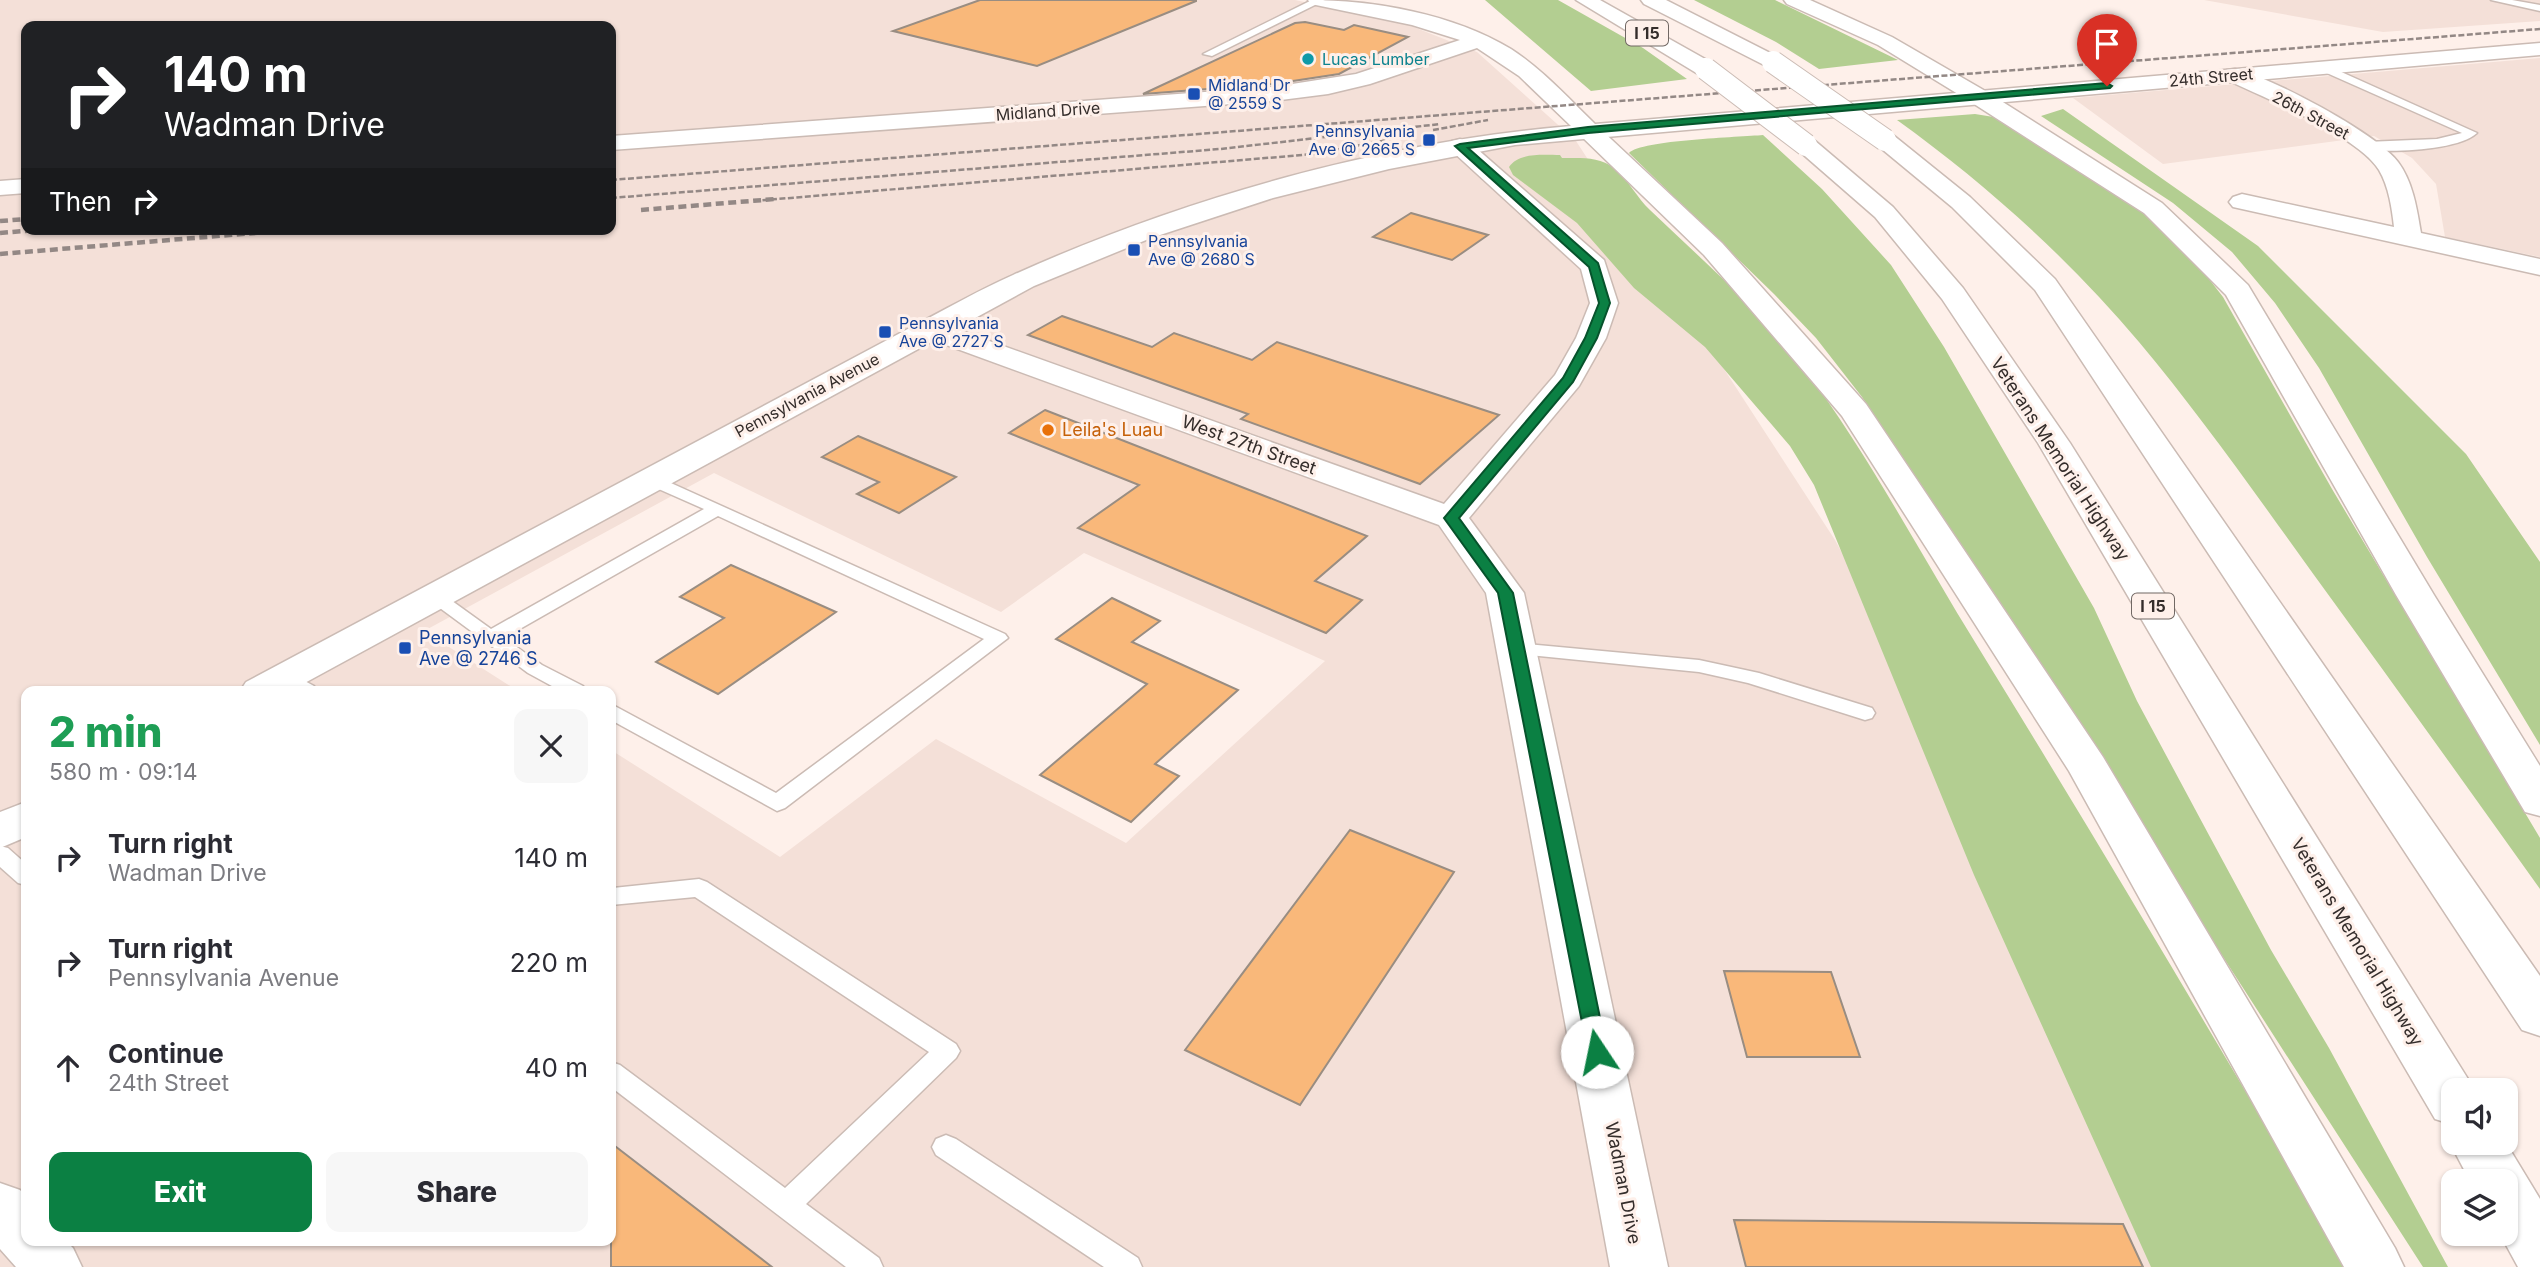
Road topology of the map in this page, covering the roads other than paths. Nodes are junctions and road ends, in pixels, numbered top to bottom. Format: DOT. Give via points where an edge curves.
graph roads {
  1 [pos="1319,0"];
  2 [pos="1586,0"];
  3 [pos="1651,0"];
  4 [pos="1794,0"];
  5 [pos="2496,0"];
  6 [pos="2540,8"];
  7 [pos="1477,41"];
  8 [pos="2540,50"];
  9 [pos="1208,54"];
  10 [pos="2324,68"];
  11 [pos="2235,75"];
  12 [pos="1979,97"];
  13 [pos="1588,130"];
  14 [pos="616,143"];
  15 [pos="1460,146"];
  16 [pos="2366,146"];
  17 [pos="21,186"];
  18 [pos="0,188"];
  19 [pos="2242,202"];
  20 [pos="2409,239"];
  21 [pos="2540,267"];
  22 [pos="929,329"];
  23 [pos="651,479"];
  24 [pos="717,509"];
  25 [pos="1451,518"];
  26 [pos="434,597"];
  27 [pos="491,638"];
  28 [pos="1517,649"];
  29 [pos="286,686"];
  30 [pos="567,686"];
  31 [pos="1865,713"];
  32 [pos="616,714"];
  33 [pos="2540,802"];
  34 [pos="21,821"];
  35 [pos="0,832"];
  36 [pos="0,854"];
  37 [pos="21,873"];
  38 [pos="616,897"];
  39 [pos="2540,1016"];
  40 [pos="616,1077"];
  41 [pos="2441,1081"];
  42 [pos="946,1147"];
  43 [pos="786,1205"];
  44 [pos="2518,1213"];
  45 [pos="32,1246"];
  46 [pos="2540,1251"];
  47 [pos="53,1267"];
  48 [pos="869,1267"];
  49 [pos="1128,1267"];
  50 [pos="1639,1267"];
  51 [pos="2375,1267"];
  1 -- 7 [label="main road" via="1412,20"];
  1 -- 9 [label="lane"];
  2 -- 41 [label="main road, Veterans Memorial Highway / I 15, bridge" via="1706,69 1806,145 1884,212 1944,284 2054,443"];
  3 -- 39 [label="main road, I 15, bridge" via="1773,62 1885,140 1961,202 2045,285"];
  4 -- 12 [label="main road" via="1885,41"];
  5 -- 6 [label="lane"];
  7 -- 13 [label="main road" via="1523,68"];
  7 -- 14 [label="main road, Midland Drive" via="1362,79 1273,94"];
  8 -- 10 [label="main road, 24th Street"];
  10 -- 11 [label="main road, 24th Street"];
  10 -- 16 [label="lane" via="2471,133 2445,141"];
  11 -- 12 [label="main road, 24th Street"];
  11 -- 16 [label="main road, 26th Street"];
  12 -- 13 [label="main road, 24th Street"];
  12 -- 33 [label="main road" via="2153,208 2238,291"];
  13 -- 15 [label="main road, Pennsylvania Avenue"];
  13 -- 51 [label="main road" via="1713,249 1855,411 2088,767"];
  15 -- 22 [label="main road, Pennsylvania Avenue" via="1383,162 1150,229 1024,281"];
  15 -- 25 [label="main road" via="1594,266 1604,303 1568,379"];
  16 -- 20 [label="main road, 26th Street" via="2388,163 2403,197"];
  17 -- 18 [label="main road"];
  19 -- 20 [label="main road"];
  20 -- 21 [label="main road"];
  22 -- 23 [label="main road, Pennsylvania Avenue"];
  22 -- 25 [label="main road, West 27th Street"];
  23 -- 24 [label="lane"];
  23 -- 26 [label="main road, Pennsylvania Avenue"];
  24 -- 27 [label="lane"];
  24 -- 32 [label="lane" via="998,638 776,803"];
  25 -- 28 [label="main road, Wadman Drive" via="1505,593"];
  26 -- 27 [label="lane"];
  26 -- 29 [label="main road, Pennsylvania Avenue"];
  27 -- 30 [label="lane"];
  28 -- 31 [label="lane" via="1699,666 1752,677"];
  28 -- 50 [label="main road, Wadman Drive"];
  34 -- 35 [label="main road"];
  36 -- 37 [label="lane"];
  38 -- 43 [label="lane" via="699,888 947,1051"];
  40 -- 43 [label="lane"];
  42 -- 49 [label="lane"];
  43 -- 48 [label="lane"];
  44 -- 46 [label="main road"];
  45 -- 47 [label="main road"];
}
